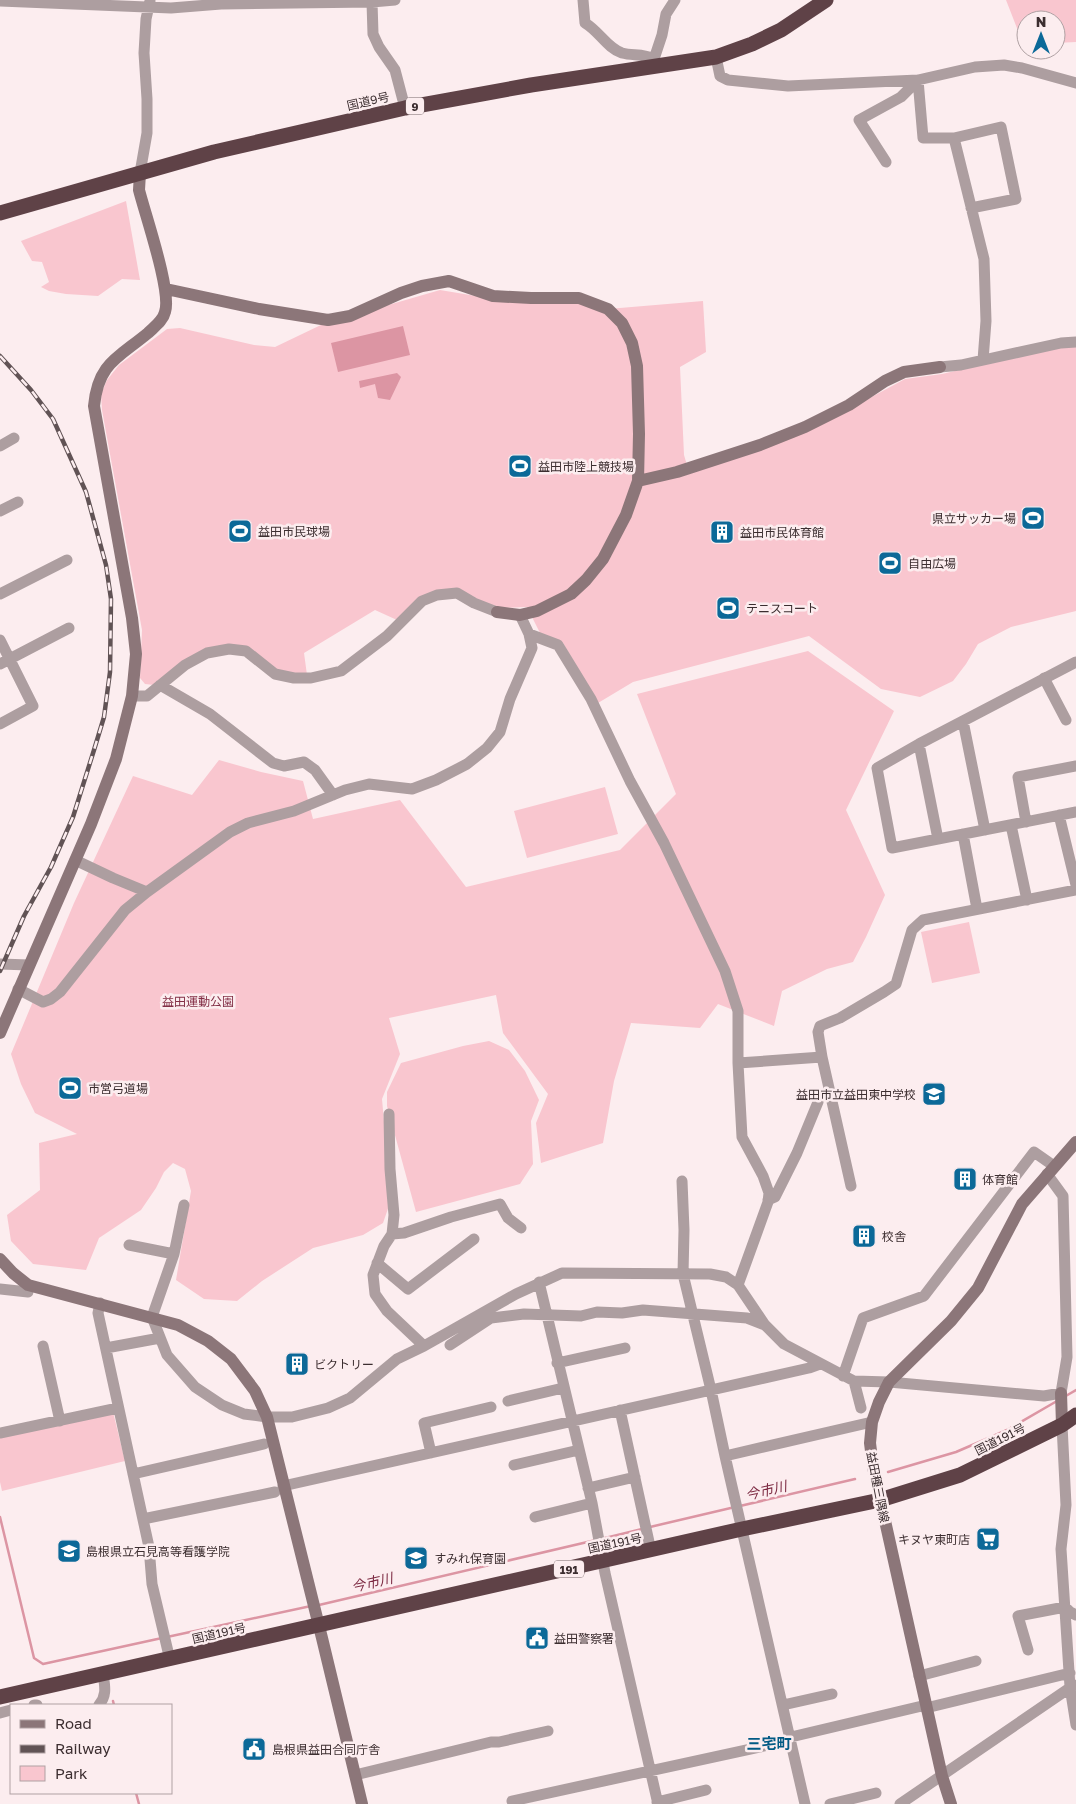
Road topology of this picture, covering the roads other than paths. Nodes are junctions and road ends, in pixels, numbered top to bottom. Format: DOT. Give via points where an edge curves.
graph roads {
  1 [pos="395,0"];
  2 [pos="583,0"];
  3 [pos="675,0"];
  4 [pos="826,0"];
  5 [pos="0,1"];
  6 [pos="372,2"];
  7 [pos="149,4"];
  8 [pos="716,57"];
  9 [pos="655,62"];
  10 [pos="918,80"];
  11 [pos="1076,83"];
  12 [pos="405,108"];
  13 [pos="954,138"];
  14 [pos="886,162"];
  15 [pos="140,173"];
  16 [pos="971,208"];
  17 [pos="0,213"];
  18 [pos="166,289"];
  19 [pos="1076,342"];
  20 [pos="983,360"];
  21 [pos="940,367"];
  22 [pos="14,438"];
  23 [pos="0,446"];
  24 [pos="638,480"];
  25 [pos="18,502"];
  26 [pos="0,511"];
  27 [pos="67,560"];
  28 [pos="0,594"];
  29 [pos="497,612"];
  30 [pos="520,615"];
  31 [pos="68,628"];
  32 [pos="529,634"];
  33 [pos="0,640"];
  34 [pos="5,661"];
  35 [pos="1076,662"];
  36 [pos="1044,678"];
  37 [pos="160,685"];
  38 [pos="132,696"];
  39 [pos="1066,720"];
  40 [pos="963,721"];
  41 [pos="0,724"];
  42 [pos="919,744"];
  43 [pos="1076,766"];
  44 [pos="333,795"];
  45 [pos="1076,812"];
  46 [pos="1059,815"];
  47 [pos="1026,822"];
  48 [pos="1011,825"];
  49 [pos="985,830"];
  50 [pos="963,834"];
  51 [pos="938,839"];
  52 [pos="75,860"];
  53 [pos="1076,885"];
  54 [pos="1076,890"];
  55 [pos="147,892"];
  56 [pos="1028,900"];
  57 [pos="977,909"];
  58 [pos="0,964"];
  59 [pos="28,966"];
  60 [pos="18,989"];
  61 [pos="0,1033"];
  62 [pos="822,1057"];
  63 [pos="738,1063"];
  64 [pos="818,1102"];
  65 [pos="389,1114"];
  66 [pos="1076,1142"];
  67 [pos="1051,1170"];
  68 [pos="682,1181"];
  69 [pos="851,1186"];
  70 [pos="768,1200"];
  71 [pos="184,1205"];
  72 [pos="521,1228"];
  73 [pos="392,1234"];
  74 [pos="474,1239"];
  75 [pos="129,1246"];
  76 [pos="174,1254"];
  77 [pos="0,1259"];
  78 [pos="377,1263"];
  79 [pos="683,1274"];
  80 [pos="539,1282"];
  81 [pos="28,1285"];
  82 [pos="738,1285"];
  83 [pos="0,1289"];
  84 [pos="100,1303"];
  85 [pos="547,1315"];
  86 [pos="692,1315"];
  87 [pos="152,1317"];
  88 [pos="765,1325"];
  89 [pos="160,1338"];
  90 [pos="450,1345"];
  91 [pos="44,1346"];
  92 [pos="424,1346"];
  93 [pos="106,1348"];
  94 [pos="626,1348"];
  95 [pos="558,1363"];
  96 [pos="820,1364"];
  97 [pos="849,1379"];
  98 [pos="889,1382"];
  99 [pos="564,1388"];
  100 [pos="711,1390"];
  101 [pos="1061,1393"];
  102 [pos="508,1401"];
  103 [pos="491,1407"];
  104 [pos="118,1408"];
  105 [pos="861,1408"];
  106 [pos="620,1410"];
  107 [pos="1076,1415"];
  108 [pos="267,1417"];
  109 [pos="60,1421"];
  110 [pos="571,1421"];
  111 [pos="872,1422"];
  112 [pos="1062,1424"];
  113 [pos="0,1433"];
  114 [pos="264,1444"];
  115 [pos="579,1450"];
  116 [pos="431,1453"];
  117 [pos="725,1456"];
  118 [pos="514,1465"];
  119 [pos="133,1474"];
  120 [pos="635,1477"];
  121 [pos="1076,1485"];
  122 [pos="588,1488"];
  123 [pos="279,1489"];
  124 [pos="880,1500"];
  125 [pos="1066,1500"];
  126 [pos="592,1503"];
  127 [pos="1076,1515"];
  128 [pos="535,1516"];
  129 [pos="143,1519"];
  130 [pos="742,1529"];
  131 [pos="651,1551"];
  132 [pos="603,1561"];
  133 [pos="1065,1607"];
  134 [pos="1076,1615"];
  135 [pos="319,1624"];
  136 [pos="1028,1650"];
  137 [pos="170,1660"];
  138 [pos="976,1662"];
  139 [pos="103,1674"];
  140 [pos="919,1676"];
  141 [pos="1072,1682"];
  142 [pos="832,1694"];
  143 [pos="0,1697"];
  144 [pos="99,1704"];
  145 [pos="783,1705"];
  146 [pos="926,1708"];
  147 [pos="1076,1725"];
  148 [pos="548,1731"];
  149 [pos="791,1737"];
  150 [pos="649,1771"];
  151 [pos="355,1775"];
  152 [pos="942,1776"];
  153 [pos="706,1790"];
  154 [pos="876,1793"];
  155 [pos="512,1801"];
  156 [pos="657,1803"];
  157 [pos="362,1804"];
  158 [pos="805,1804"];
  159 [pos="830,1804"];
  160 [pos="900,1804"];
  161 [pos="951,1804"];
  1 -- 6 [label="street"];
  2 -- 9 [label="street" via="585,23 614,48 623,53 646,55"];
  3 -- 9 [label="street" via="666,14"];
  4 -- 8 [label="highway, 国道9号 / 9" via="781,30"];
  5 -- 7 [label="street"];
  6 -- 7 [label="street"];
  6 -- 12 [label="street" via="373,34 395,70"];
  7 -- 15 [label="street" via="144,53 147,133"];
  8 -- 9 [label="highway, 国道9号 / 9"];
  8 -- 10 [label="street" via="720,76 728,80 788,86"];
  9 -- 12 [label="highway, 国道9号 / 9"];
  10 -- 11 [label="street" via="975,67 1004,66"];
  10 -- 13 [label="street" via="923,138"];
  10 -- 14 [label="street" via="901,97 859,120"];
  12 -- 15 [label="highway, 国道9号 / 9" via="214,152"];
  13 -- 16 [label="street"];
  13 -- 16 [label="street" via="1001,127 1016,199"];
  15 -- 17 [label="highway, 国道9号 / 9"];
  15 -- 18 [label="street" via="139,190"];
  16 -- 20 [label="street" via="984,260 986,321"];
  18 -- 24 [label="street" via="328,320 350,316 422,286 449,281 493,296 578,298 594,303 608,309 622,322 632,343 637,366"];
  18 -- 38 [label="street" via="165,312 157,325 108,365 100,377 94,406 132,618 136,654"];
  19 -- 20 [label="street"];
  20 -- 21 [label="street"];
  21 -- 24 [label="street" via="904,372 849,405 760,445 677,472"];
  22 -- 23 [label="street"];
  24 -- 30 [label="street" via="626,515 604,559 586,580 571,594"];
  25 -- 26 [label="street"];
  27 -- 28 [label="street"];
  29 -- 30 [label="street"];
  29 -- 37 [label="street" via="457,593 438,595 422,601 387,636 341,671 311,678 294,678 274,674 246,651 229,649 207,653 185,664"];
  30 -- 32 [label="street"];
  31 -- 34 [label="street"];
  32 -- 44 [label="street" via="532,648 500,732 487,748 467,764 412,789 369,784"];
  32 -- 63 [label="street" via="558,645 576,674 699,914 725,971 738,1011"];
  33 -- 34 [label="street"];
  34 -- 41 [label="street" via="33,706"];
  35 -- 36 [label="street"];
  36 -- 39 [label="street"];
  36 -- 40 [label="street"];
  37 -- 38 [label="street" via="147,696"];
  37 -- 44 [label="street" via="210,714 273,763 284,766 304,762"];
  38 -- 52 [label="street" via="116,759"];
  40 -- 42 [label="street"];
  40 -- 49 [label="street"];
  42 -- 51 [label="street"];
  42 -- 51 [label="street" via="877,768 892,848"];
  43 -- 47 [label="street" via="1018,777"];
  44 -- 55 [label="street" via="294,812 230,832"];
  45 -- 46 [label="street"];
  46 -- 47 [label="street"];
  46 -- 53 [label="street"];
  47 -- 48 [label="street"];
  48 -- 49 [label="street"];
  48 -- 56 [label="street"];
  49 -- 50 [label="street"];
  50 -- 51 [label="street"];
  50 -- 57 [label="street"];
  52 -- 55 [label="street"];
  52 -- 59 [label="street"];
  54 -- 56 [label="street"];
  55 -- 60 [label="street" via="125,910 51,999 43,1002"];
  56 -- 57 [label="street"];
  57 -- 62 [label="street" via="923,920 912,930 896,984 840,1018 820,1026"];
  58 -- 59 [label="street"];
  59 -- 60 [label="street"];
  60 -- 61 [label="street"];
  62 -- 63 [label="street"];
  62 -- 69 [label="street"];
  63 -- 70 [label="street" via="742,1137 762,1176 769,1193"];
  64 -- 70 [label="street" via="775,1197"];
  65 -- 73 [label="street"];
  66 -- 67 [label="street, 益田種三隅線"];
  67 -- 97 [label="street" via="1034,1152 924,1296 864,1318"];
  67 -- 98 [label="street, 益田種三隅線" via="1022,1204 978,1288 952,1321"];
  67 -- 101 [label="street" via="1063,1196 1067,1357"];
  68 -- 79 [label="street"];
  70 -- 82 [label="street"];
  71 -- 76 [label="street"];
  72 -- 73 [label="street" via="508,1218 500,1204"];
  73 -- 78 [label="street"];
  74 -- 78 [label="street" via="408,1289"];
  75 -- 76 [label="street"];
  76 -- 87 [label="street"];
  77 -- 81 [label="street"];
  78 -- 92 [label="street" via="373,1275 375,1294 386,1311"];
  79 -- 80 [label="street" via="562,1273"];
  79 -- 82 [label="street" via="726,1277"];
  79 -- 86 [label="street"];
  80 -- 85 [label="street"];
  80 -- 92 [label="street"];
  81 -- 83 [label="street" via="28,1292"];
  81 -- 84 [label="street"];
  82 -- 88 [label="street"];
  84 -- 87 [label="street"];
  84 -- 93 [label="street" via="98,1313"];
  85 -- 86 [label="street" via="581,1316 643,1310"];
  85 -- 90 [label="street" via="491,1318"];
  85 -- 95 [label="street"];
  86 -- 88 [label="street" via="747,1318"];
  86 -- 100 [label="street"];
  87 -- 89 [label="street"];
  87 -- 108 [label="street" via="178,1325 208,1341 230,1360 255,1391"];
  88 -- 96 [label="street" via="784,1344"];
  89 -- 93 [label="street"];
  89 -- 108 [label="street" via="166,1355 196,1388 222,1405 244,1414"];
  91 -- 109 [label="street"];
  92 -- 108 [label="street" via="398,1359 350,1398 328,1408 292,1417"];
  93 -- 104 [label="street"];
  94 -- 95 [label="street"];
  95 -- 99 [label="street"];
  96 -- 97 [label="street"];
  96 -- 100 [label="street"];
  97 -- 98 [label="street"];
  97 -- 105 [label="street"];
  98 -- 101 [label="street" via="1044,1396"];
  98 -- 111 [label="street, 益田種三隅線"];
  99 -- 102 [label="street"];
  99 -- 110 [label="street"];
  100 -- 106 [label="street"];
  100 -- 117 [label="street"];
  101 -- 112 [label="street"];
  103 -- 116 [label="street" via="424,1423"];
  104 -- 109 [label="street"];
  104 -- 119 [label="street"];
  106 -- 110 [label="street"];
  106 -- 120 [label="street"];
  107 -- 112 [label="highway, 国道191号 / 191"];
  108 -- 123 [label="street"];
  109 -- 113 [label="street"];
  110 -- 115 [label="street"];
  110 -- 116 [label="street"];
  111 -- 117 [label="street"];
  111 -- 124 [label="street, 益田種三隅線" via="870,1443"];
  112 -- 124 [label="highway, 国道191号 / 191" via="960,1475"];
  112 -- 125 [label="street"];
  114 -- 119 [label="street"];
  115 -- 118 [label="street"];
  115 -- 122 [label="street"];
  116 -- 123 [label="street"];
  117 -- 130 [label="street"];
  119 -- 129 [label="street"];
  120 -- 122 [label="street"];
  120 -- 131 [label="street"];
  121 -- 125 [label="street"];
  122 -- 126 [label="street"];
  123 -- 129 [label="street"];
  123 -- 135 [label="street"];
  124 -- 130 [label="highway, 国道191号 / 191"];
  124 -- 140 [label="street, 益田種三隅線"];
  125 -- 127 [label="street"];
  125 -- 133 [label="street" via="1061,1549"];
  126 -- 128 [label="street"];
  126 -- 132 [label="street"];
  129 -- 137 [label="street" via="152,1584"];
  130 -- 131 [label="highway, 国道191号 / 191"];
  130 -- 145 [label="street"];
  131 -- 132 [label="highway, 国道191号 / 191"];
  132 -- 135 [label="highway, 国道191号 / 191"];
  132 -- 150 [label="street"];
  133 -- 134 [label="street"];
  133 -- 136 [label="street" via="1018,1616"];
  133 -- 141 [label="street"];
  135 -- 137 [label="highway, 国道191号 / 191"];
  135 -- 151 [label="street"];
  137 -- 139 [label="highway, 国道191号 / 191"];
  138 -- 140 [label="street"];
  139 -- 143 [label="highway, 国道191号 / 191"];
  139 -- 144 [label="street" via="106,1690 104,1700"];
  140 -- 146 [label="street, 益田種三隅線"];
  141 -- 146 [label="street"];
  141 -- 147 [label="street"];
  141 -- 152 [label="street"];
  142 -- 145 [label="street"];
  145 -- 149 [label="street"];
  146 -- 149 [label="street" via="922,1706"];
  146 -- 152 [label="street, 益田種三隅線"];
  148 -- 151 [label="street"];
  149 -- 150 [label="street" via="787,1741"];
  149 -- 158 [label="street"];
  150 -- 155 [label="street"];
  150 -- 156 [label="street"];
  151 -- 157 [label="street"];
  152 -- 160 [label="street"];
  152 -- 161 [label="street, 益田種三隅線"];
  153 -- 156 [label="street"];
  154 -- 159 [label="street"];
}
